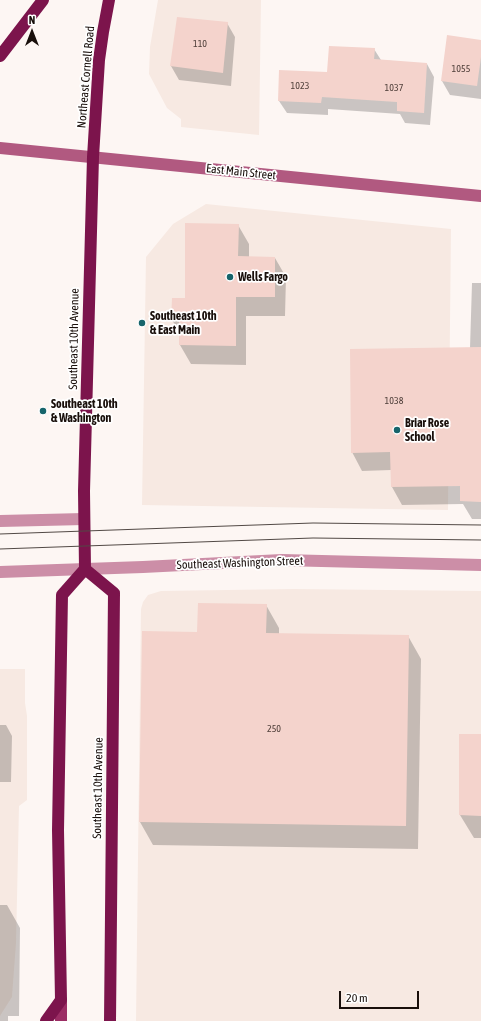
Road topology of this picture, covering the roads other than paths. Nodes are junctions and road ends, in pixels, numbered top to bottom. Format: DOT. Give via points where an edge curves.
graph roads {
  1 [pos="43,0"];
  2 [pos="108,0"];
  3 [pos="0,56"];
  4 [pos="0,148"];
  5 [pos="93,157"];
  6 [pos="481,196"];
  7 [pos="84,519"];
  8 [pos="0,521"];
  9 [pos="481,566"];
  10 [pos="85,569"];
  11 [pos="0,572"];
  12 [pos="61,1000"];
  13 [pos="46,1021"];
  14 [pos="62,1021"];
  15 [pos="110,1021"];
  1 -- 3 [label="highway"];
  2 -- 5 [label="highway, Northeast Cornell Road" via="100,60"];
  4 -- 5 [label="main road, East Main Street"];
  5 -- 6 [label="main road, East Main Street"];
  5 -- 7 [label="highway, Southeast 10th Avenue"];
  7 -- 8 [label="street"];
  7 -- 10 [label="highway, Southeast 10th Avenue"];
  9 -- 10 [label="street, Southeast Washington Street" via="282,560"];
  10 -- 11 [label="street, Southeast Washington Street"];
  10 -- 12 [label="highway" via="62,595 58,830"];
  10 -- 15 [label="highway, Southeast 10th Avenue" via="114,593"];
  12 -- 13 [label="highway"];
  12 -- 14 [label="main road"];
}
